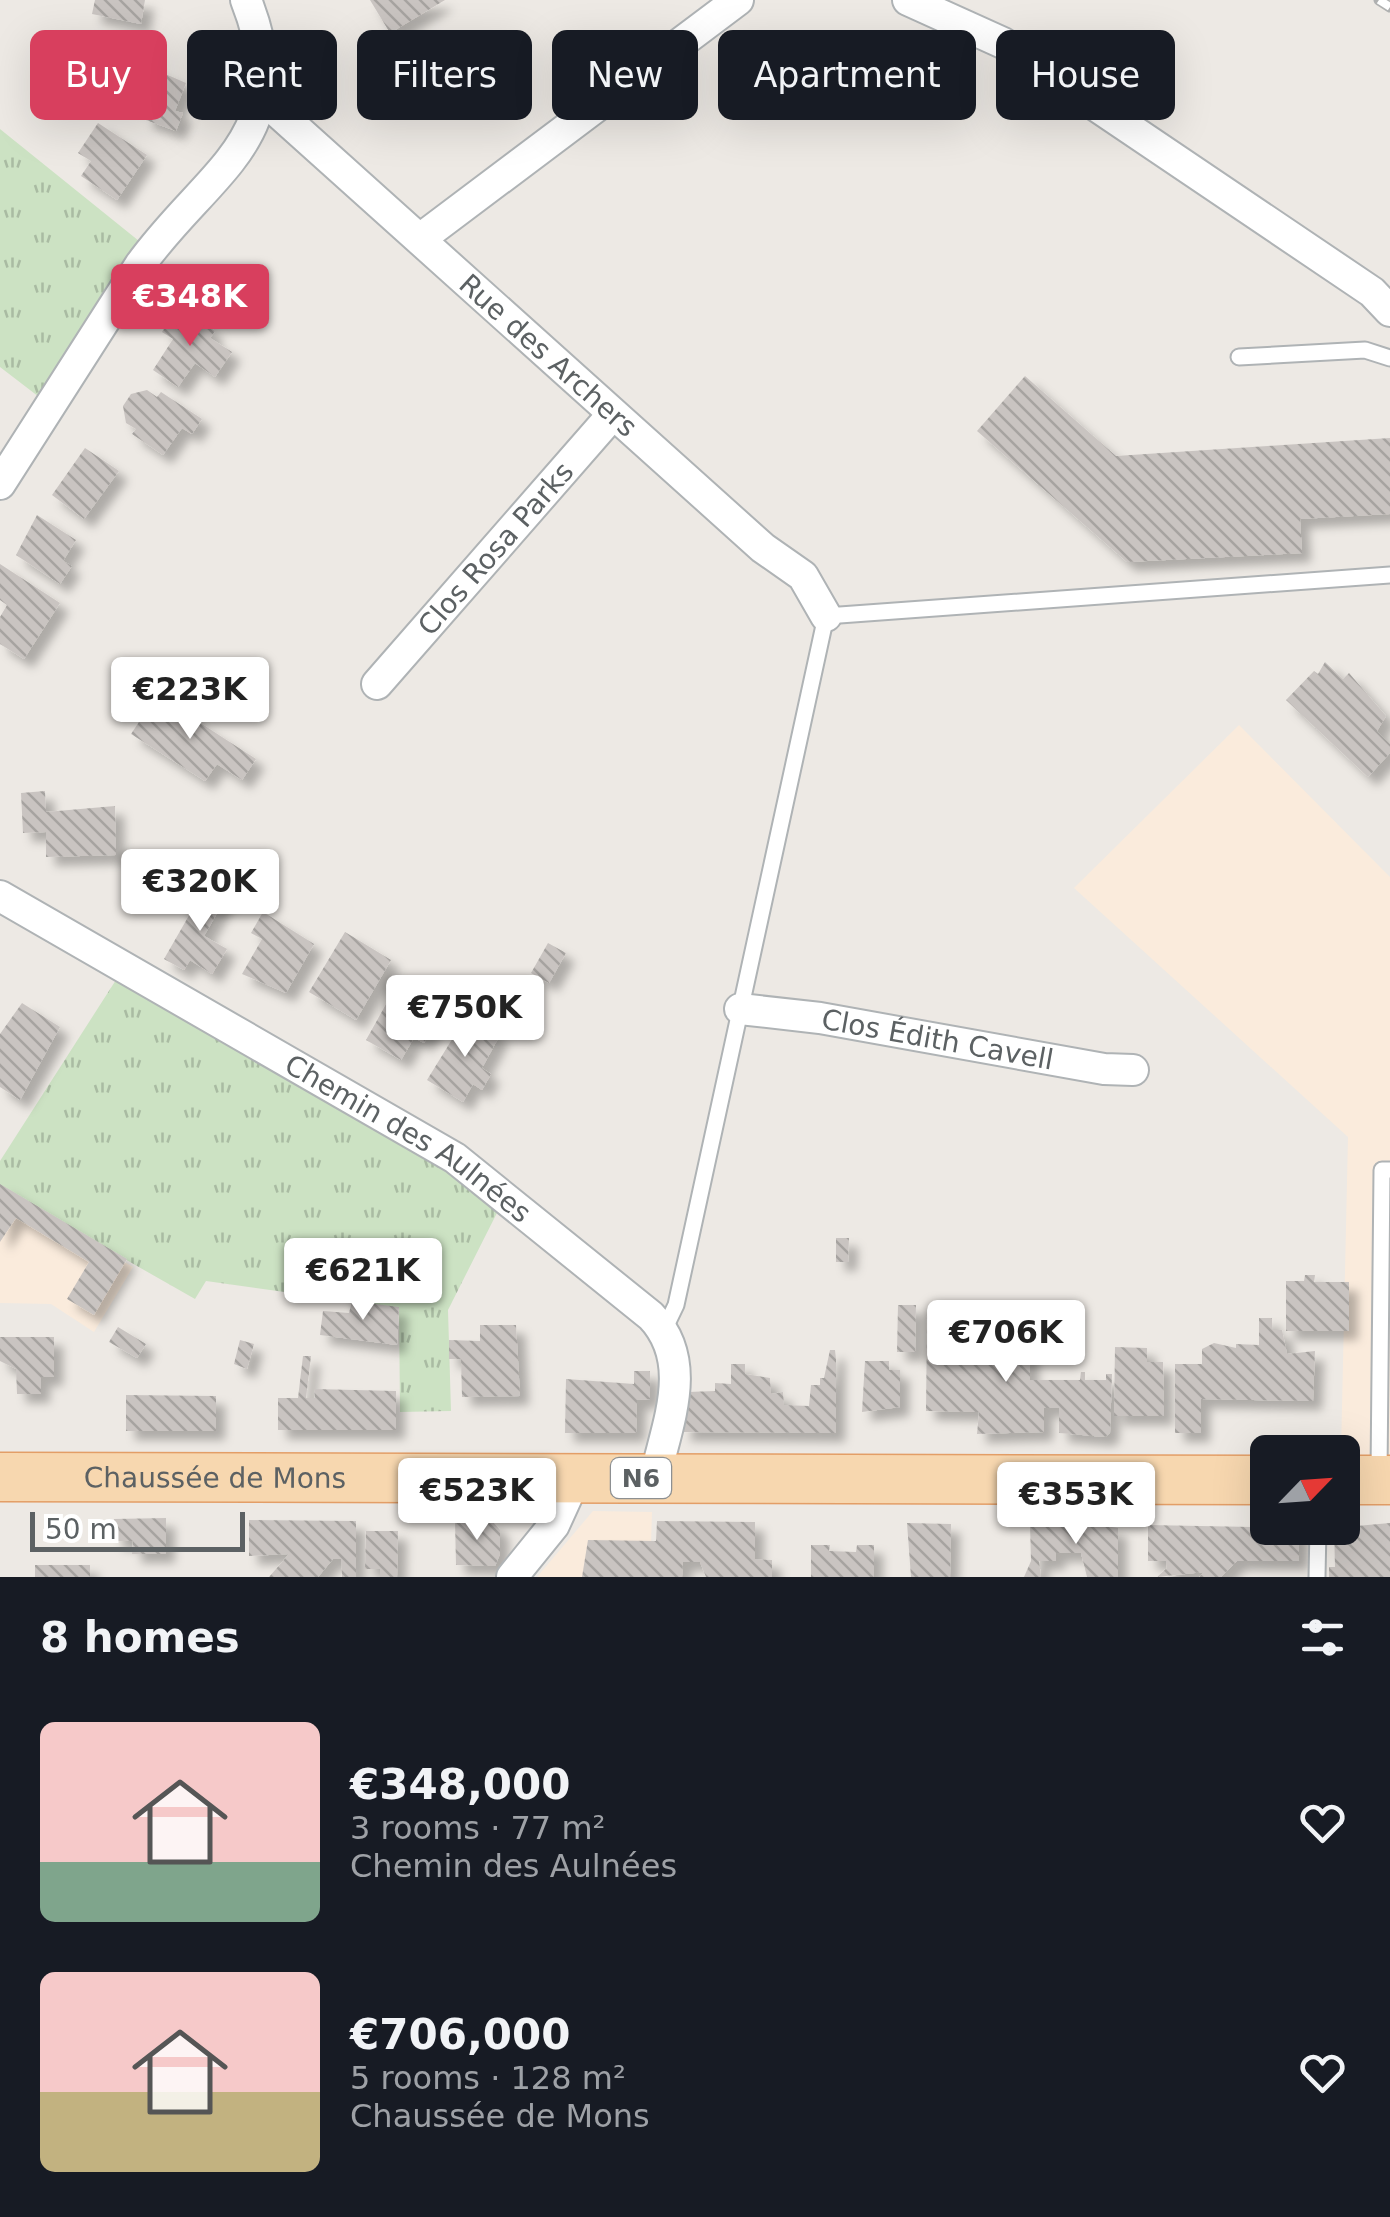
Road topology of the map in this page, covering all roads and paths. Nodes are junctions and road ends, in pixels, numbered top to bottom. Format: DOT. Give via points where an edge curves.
graph roads {
  1 [pos="246,0"];
  2 [pos="738,0"];
  3 [pos="908,0"];
  4 [pos="256,30"];
  5 [pos="255,120"];
  6 [pos="286,120"];
  7 [pos="420,240"];
  8 [pos="1390,311"];
  9 [pos="1239,357"];
  10 [pos="1390,358"];
  11 [pos="614,414"];
  12 [pos="0,484"];
  13 [pos="1390,575"];
  14 [pos="826,616"];
  15 [pos="377,684"];
  16 [pos="0,896"];
  17 [pos="740,1010"];
  18 [pos="1133,1070"];
  19 [pos="1390,1170"];
  20 [pos="664,1330"];
  21 [pos="0,1477"];
  22 [pos="655,1478"];
  23 [pos="575,1479"];
  24 [pos="1250,1480"];
  25 [pos="1371,1480"];
  26 [pos="1318,1545"];
  27 [pos="512,1577"];
  28 [pos="1317,1577"];
  1 -- 4 [label="street"];
  2 -- 7 [label="street"];
  3 -- 8 [label="street" via="1003,43 1372,292"];
  5 -- 12 [label="street" via="231,162 162,234"];
  6 -- 7 [label="street, Rue des Archers"];
  7 -- 11 [label="street, Rue des Archers"];
  9 -- 10 [label="lane" via="1365,350"];
  11 -- 14 [label="street, Rue des Archers" via="803,576"];
  11 -- 15 [label="street, Clos Rosa Parks"];
  13 -- 14 [label="lane"];
  14 -- 17 [label="lane"];
  16 -- 20 [label="street, Chemin des Aulnées" via="455,1158"];
  17 -- 18 [label="street, Clos Édith Cavell"];
  17 -- 20 [label="lane" via="676,1305"];
  19 -- 25 [label="lane" via="1382,1170"];
  20 -- 22 [label="street" via="678,1363"];
  21 -- 23 [label="main road, Chaussée de Mons / N6"];
  22 -- 23 [label="main road, Chaussée de Mons / N6"];
  22 -- 24 [label="main road, Chaussée de Mons / N6"];
  23 -- 27 [label="street" via="554,1525"];
  26 -- 28 [label="lane"];
}
